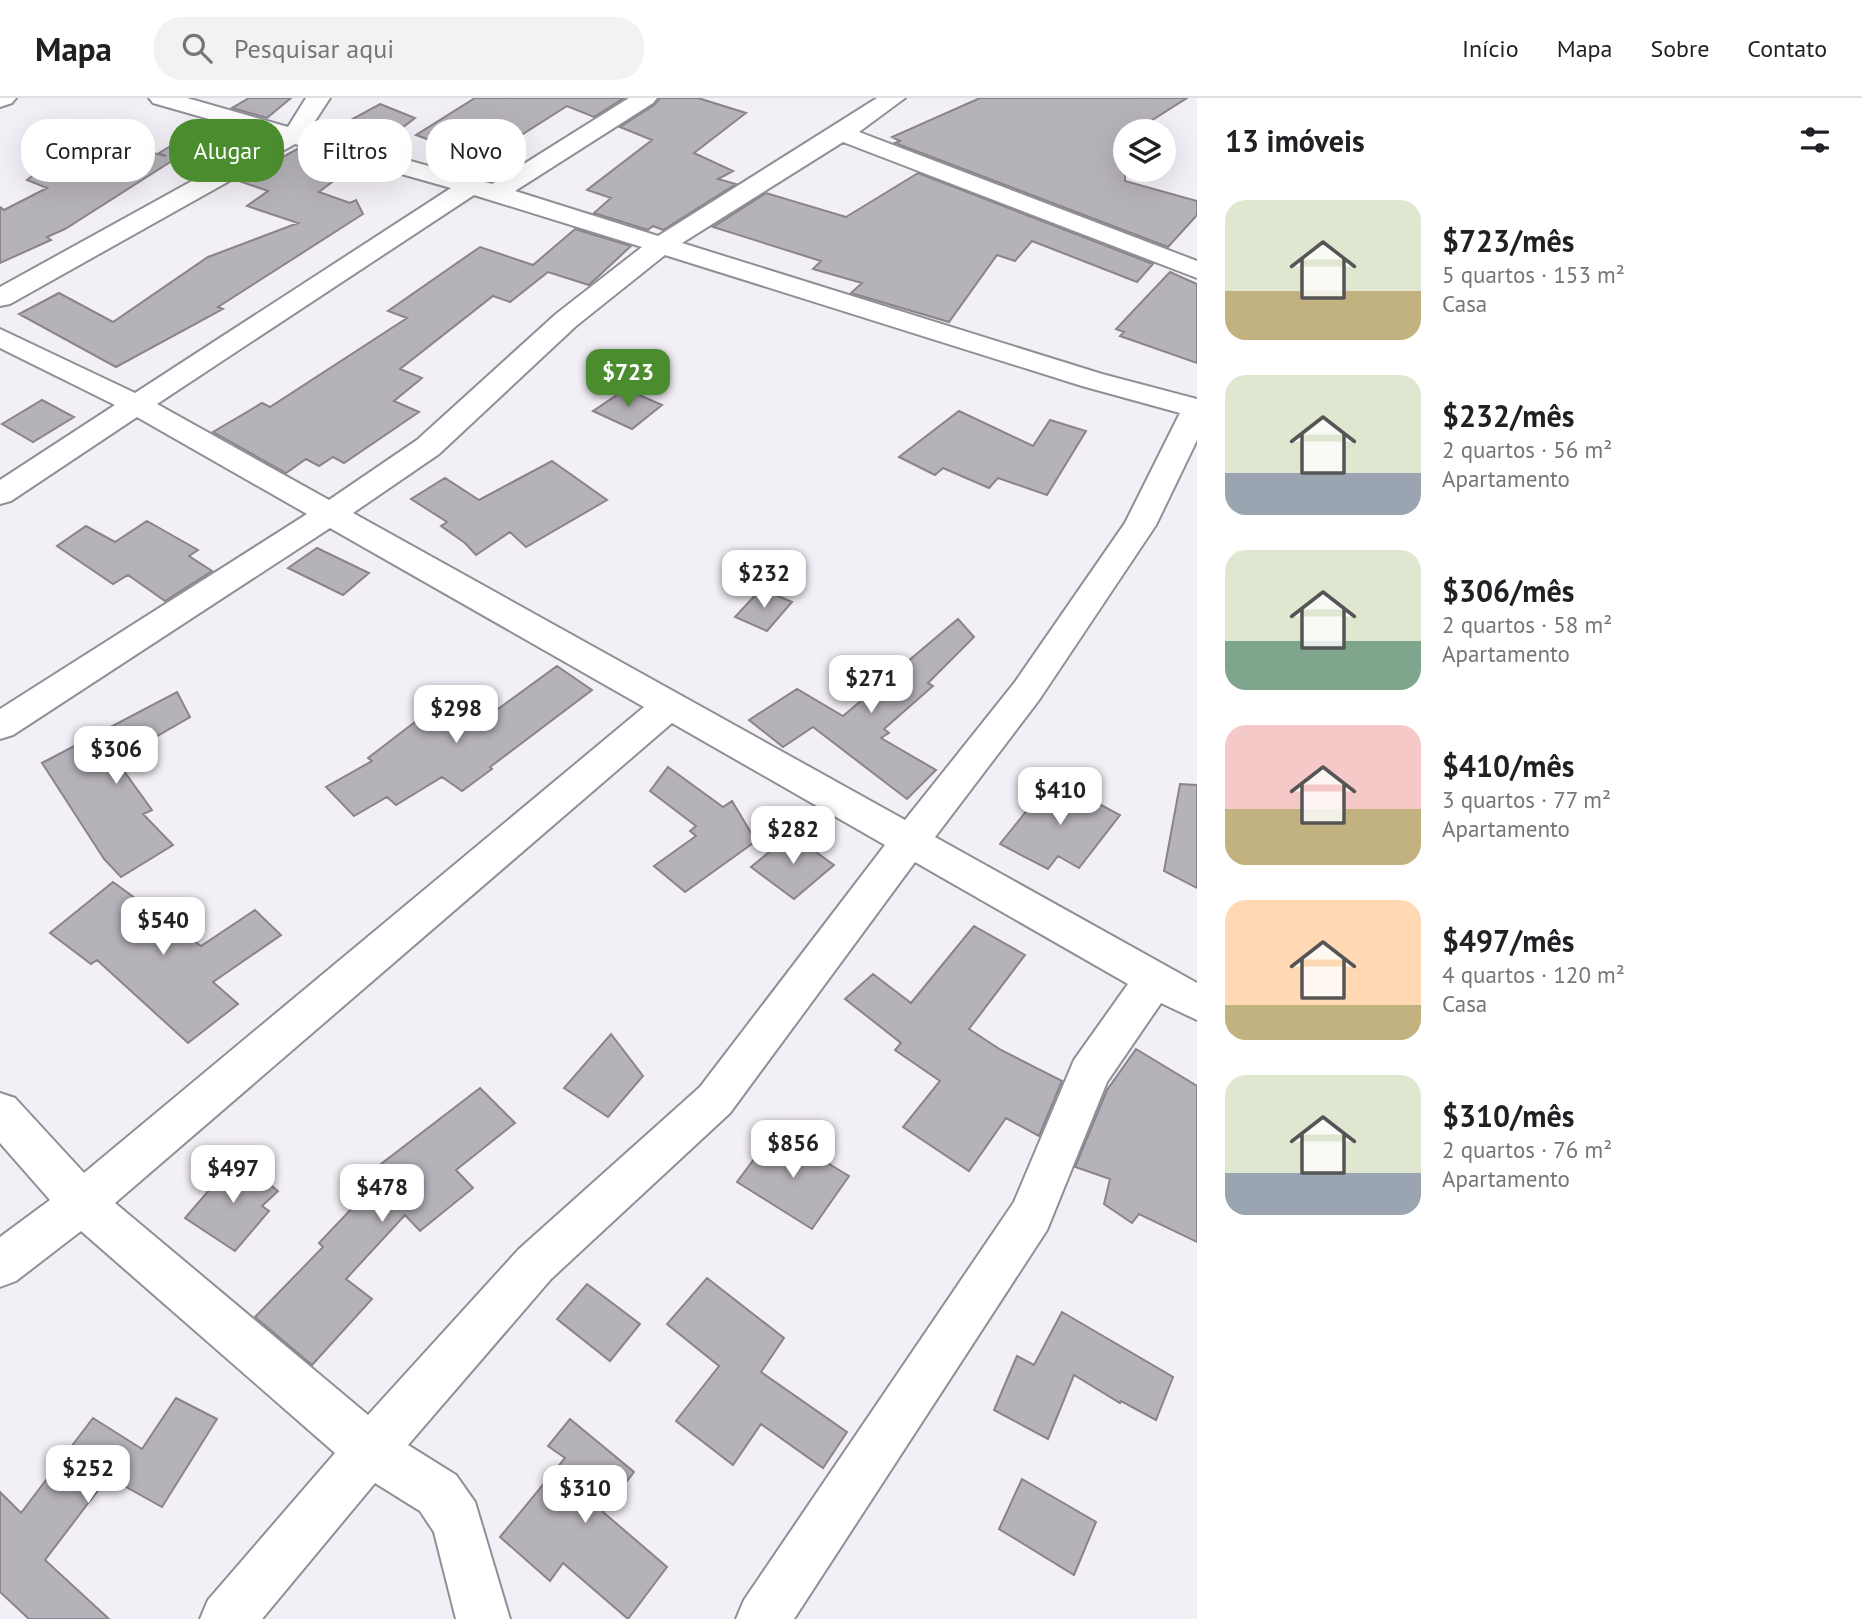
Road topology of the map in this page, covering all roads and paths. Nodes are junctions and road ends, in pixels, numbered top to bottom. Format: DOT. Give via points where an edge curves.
graph roads {
  1 [pos="161,98"];
  2 [pos="318,98"];
  3 [pos="645,98"];
  4 [pos="893,98"];
  5 [pos="841,133"];
  6 [pos="295,134"];
  7 [pos="483,190"];
  8 [pos="661,245"];
  9 [pos="1197,270"];
  10 [pos="0,298"];
  11 [pos="0,337"];
  12 [pos="137,405"];
  13 [pos="1197,408"];
  14 [pos="0,494"];
  15 [pos="328,515"];
  16 [pos="671,704"];
  17 [pos="0,726"];
  18 [pos="910,841"];
  19 [pos="1155,979"];
  20 [pos="1197,1003"];
  21 [pos="0,1112"];
  22 [pos="82,1203"];
  23 [pos="0,1265"];
  24 [pos="370,1450"];
  25 [pos="227,1619"];
  26 [pos="483,1619"];
  27 [pos="763,1619"];
  1 -- 6 [label="street"];
  2 -- 6 [label="street"];
  3 -- 7 [label="street"];
  4 -- 5 [label="street"];
  5 -- 8 [label="street"];
  5 -- 9 [label="street"];
  6 -- 7 [label="street"];
  6 -- 10 [label="street"];
  7 -- 8 [label="street"];
  7 -- 12 [label="street"];
  8 -- 13 [label="street" via="1092,380"];
  8 -- 15 [label="street" via="566,320 428,447"];
  11 -- 12 [label="street"];
  12 -- 14 [label="street"];
  12 -- 15 [label="street"];
  13 -- 18 [label="street" via="1140,525 1027,691"];
  15 -- 16 [label="street"];
  15 -- 17 [label="street"];
  16 -- 18 [label="street"];
  16 -- 22 [label="street"];
  18 -- 19 [label="street"];
  18 -- 24 [label="street" via="715,1100 536,1264"];
  19 -- 20 [label="street"];
  19 -- 27 [label="street" via="1088,1073 1031,1215"];
  21 -- 22 [label="street"];
  22 -- 23 [label="street"];
  22 -- 24 [label="street"];
  24 -- 25 [label="street"];
  24 -- 26 [label="street" via="438,1493 457,1520"];
}
